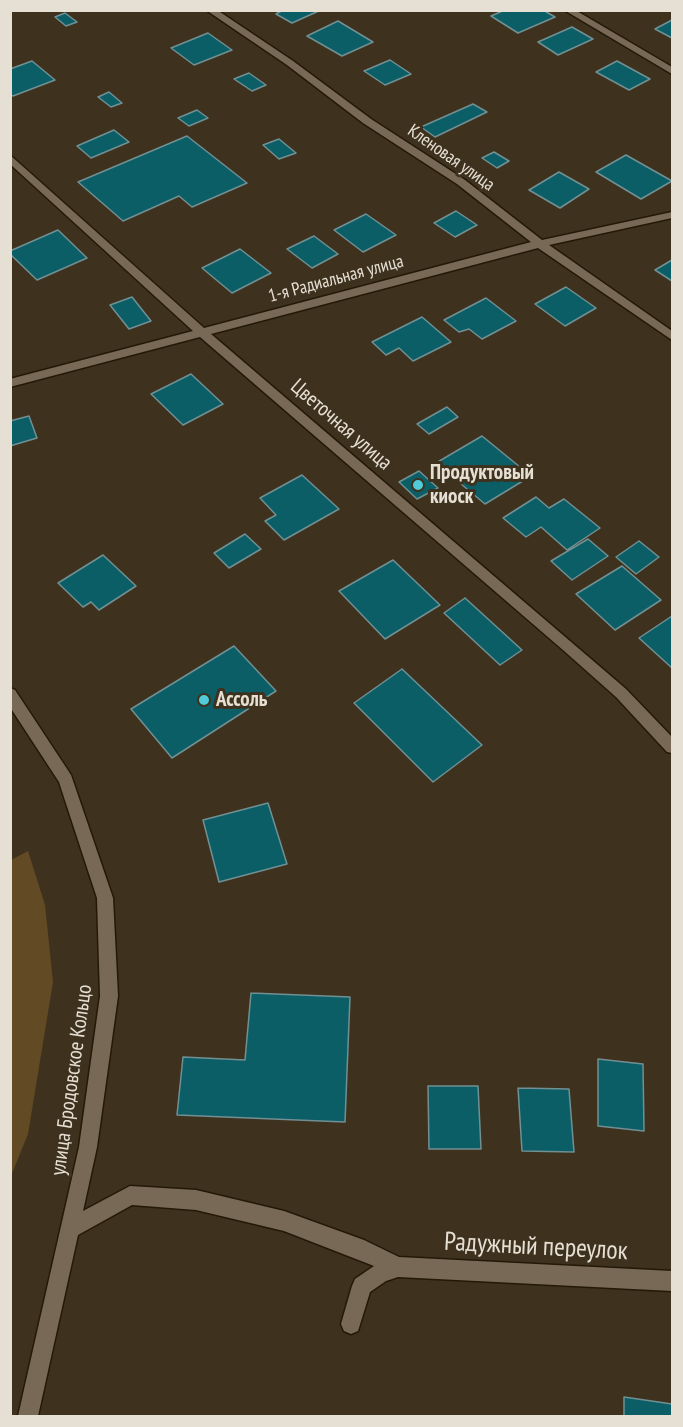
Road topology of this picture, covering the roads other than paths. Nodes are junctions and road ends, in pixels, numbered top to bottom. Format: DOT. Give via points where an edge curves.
graph roads {
  1 [pos="210,10"];
  2 [pos="568,10"];
  3 [pos="672,71"];
  4 [pos="10,158"];
  5 [pos="672,215"];
  6 [pos="540,243"];
  7 [pos="204,334"];
  8 [pos="672,336"];
  9 [pos="10,383"];
  10 [pos="10,694"];
  11 [pos="672,747"];
  12 [pos="71,1228"];
  13 [pos="398,1268"];
  14 [pos="672,1281"];
  15 [pos="351,1324"];
  16 [pos="28,1416"];
  1 -- 6 [label="street, Кленовая улица" via="290,63 367,122 461,182"];
  2 -- 3 [label="street"];
  4 -- 7 [label="street, Цветочная улица"];
  5 -- 6 [label="street, 1-я Радиальная улица"];
  6 -- 7 [label="street, 1-я Радиальная улица"];
  6 -- 8 [label="street, Кленовая улица"];
  7 -- 9 [label="street, 1-я Радиальная улица"];
  7 -- 11 [label="street, Цветочная улица" via="568,646 621,693"];
  10 -- 12 [label="street, улица Бродовское Кольцо" via="66,780 105,898 109,996 88,1147"];
  12 -- 13 [label="street, Радужный переулок" via="130,1196 196,1200 284,1221 364,1250"];
  12 -- 16 [label="street, улица Бродовское Кольцо"];
  13 -- 14 [label="street, Радужный переулок"];
  13 -- 15 [label="street, Радужный переулок" via="380,1273 362,1286"];
}
